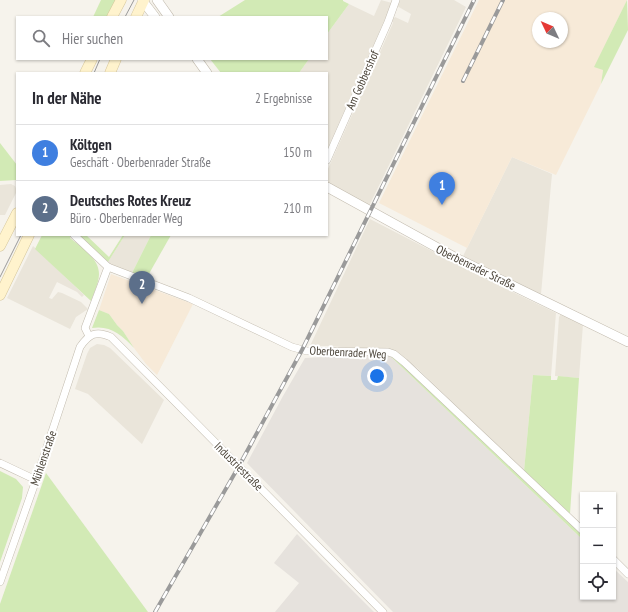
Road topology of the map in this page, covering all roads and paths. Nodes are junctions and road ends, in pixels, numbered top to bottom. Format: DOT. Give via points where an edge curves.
graph roads {
  1 [pos="121,0"];
  2 [pos="157,0"];
  3 [pos="396,0"];
  4 [pos="143,1"];
  5 [pos="113,16"];
  6 [pos="136,16"];
  7 [pos="154,16"];
  8 [pos="168,16"];
  9 [pos="92,60"];
  10 [pos="116,60"];
  11 [pos="86,72"];
  12 [pos="110,72"];
  13 [pos="328,158"];
  14 [pos="328,189"];
  15 [pos="16,215"];
  16 [pos="29,236"];
  17 [pos="75,236"];
  18 [pos="0,246"];
  19 [pos="108,267"];
  20 [pos="0,296"];
  21 [pos="90,336"];
  22 [pos="628,342"];
  23 [pos="0,463"];
  24 [pos="36,480"];
  25 [pos="580,528"];
  26 [pos="616,562"];
  27 [pos="628,574"];
  28 [pos="0,582"];
  29 [pos="383,612"];
  1 -- 5 [label="main road"];
  2 -- 8 [label="street"];
  3 -- 13 [label="street, Am Gobbershof"];
  4 -- 6 [label="main road"];
  4 -- 7 [label="street"];
  9 -- 11 [label="main road"];
  10 -- 12 [label="main road"];
  14 -- 22 [label="street, Oberbenrader Straße" via="456,258"];
  15 -- 18 [label="main road"];
  16 -- 20 [label="main road"];
  17 -- 19 [label="street, Oberbenrader Weg"];
  19 -- 21 [label="street" via="85,328"];
  19 -- 25 [label="street, Oberbenrader Weg" via="189,298 302,350 394,354"];
  21 -- 24 [label="street, Mühlenstraße" via="80,347"];
  21 -- 29 [label="street, Industriestraße" via="102,333 111,336"];
  23 -- 24 [label="street"];
  24 -- 28 [label="street, Mühlenstraße"];
  26 -- 27 [label="street"];
}
